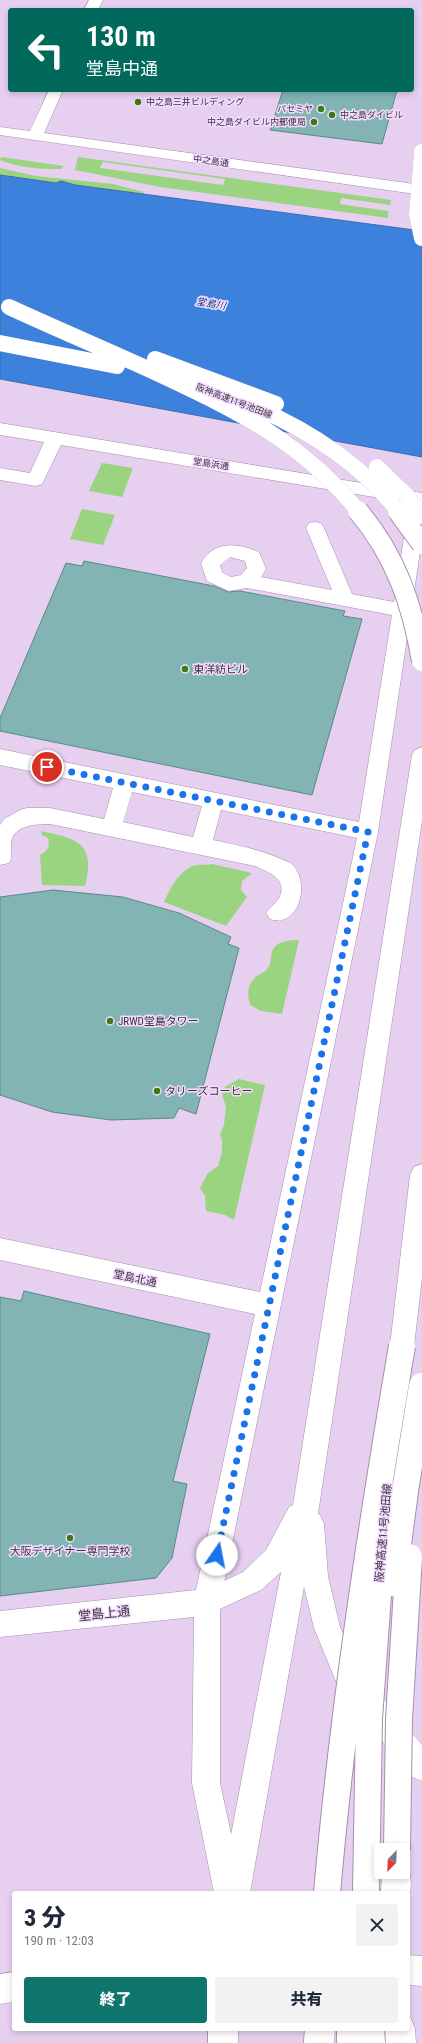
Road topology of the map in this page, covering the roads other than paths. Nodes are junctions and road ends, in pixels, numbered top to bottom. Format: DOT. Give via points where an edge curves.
graph roads {
  1 [pos="55,92"];
  2 [pos="0,131"];
  3 [pos="35,136"];
  4 [pos="422,152"];
  5 [pos="422,190"];
  6 [pos="422,238"];
  7 [pos="4,305"];
  8 [pos="0,343"];
  9 [pos="0,429"];
  10 [pos="55,438"];
  11 [pos="0,474"];
  12 [pos="421,504"];
  13 [pos="315,528"];
  14 [pos="422,544"];
  15 [pos="247,581"];
  16 [pos="345,599"];
  17 [pos="401,610"];
  18 [pos="422,661"];
  19 [pos="422,755"];
  20 [pos="0,757"];
  21 [pos="125,783"];
  22 [pos="214,801"];
  23 [pos="111,829"];
  24 [pos="368,832"];
  25 [pos="201,846"];
  26 [pos="2,856"];
  27 [pos="277,913"];
  28 [pos="422,1175"];
  29 [pos="0,1249"];
  30 [pos="270,1306"];
  31 [pos="402,1346"];
  32 [pos="422,1386"];
  33 [pos="422,1415"];
  34 [pos="308,1495"];
  35 [pos="207,1602"];
  36 [pos="0,1624"];
  37 [pos="422,1767"];
  38 [pos="397,1843"];
  39 [pos="396,1879"];
  40 [pos="229,1891"];
  41 [pos="235,1891"];
  42 [pos="327,1891"];
  43 [pos="358,1891"];
  44 [pos="366,1891"];
  45 [pos="396,1891"];
  46 [pos="410,1970"];
  47 [pos="422,1971"];
  48 [pos="12,1987"];
  49 [pos="0,1989"];
  50 [pos="223,2031"];
  51 [pos="320,2031"];
  52 [pos="352,2031"];
  53 [pos="369,2031"];
  54 [pos="400,2031"];
  55 [pos="222,2043"];
  56 [pos="319,2043"];
  57 [pos="352,2043"];
  58 [pos="370,2043"];
  59 [pos="401,2043"];
  1 -- 3 [label="main road"];
  2 -- 3 [label="main road, 中之島通"];
  3 -- 5 [label="main road, 中之島通"];
  4 -- 6 [label="main road, bridge" via="417,214"];
  7 -- 12 [label="main road, 阪神高速11号池田線, bridge" via="267,400 348,445 378,468 407,496"];
  7 -- 18 [label="main road, bridge" via="216,400 292,445 326,474 354,503 398,569 413,609"];
  8 -- 14 [label="main road, 阪神高速11号池田線, bridge" via="161,376 216,392 258,408 332,449 390,501"];
  9 -- 10 [label="main road, 堂島浜通"];
  10 -- 11 [label="main road" via="36,480"];
  10 -- 12 [label="main road, 堂島浜通"];
  12 -- 17 [label="main road"];
  13 -- 16 [label="main road"];
  15 -- 16 [label="main road"];
  16 -- 17 [label="main road"];
  17 -- 24 [label="main road"];
  19 -- 34 [label="main road"];
  20 -- 21 [label="main road"];
  21 -- 22 [label="main road"];
  21 -- 23 [label="main road"];
  22 -- 24 [label="main road"];
  22 -- 25 [label="main road"];
  23 -- 25 [label="main road"];
  23 -- 26 [label="main road" via="50,816 27,816 11,825 1,841"];
  24 -- 30 [label="main road"];
  25 -- 27 [label="main road" via="259,858 284,870 292,884 290,900"];
  28 -- 31 [label="main road, 阪神高速11号池田線"];
  29 -- 30 [label="main road, 堂島北通"];
  30 -- 35 [label="main road"];
  31 -- 42 [label="main road, bridge" via="347,1698 332,1823"];
  31 -- 44 [label="main road, 阪神高速11号池田線, bridge" via="381,1548 369,1719"];
  32 -- 43 [label="main road, bridge" via="404,1491 374,1728 362,1826"];
  33 -- 38 [label="main road, bridge" via="410,1547 399,1719"];
  34 -- 35 [label="main road, 堂島上通" via="275,1559 252,1581"];
  34 -- 37 [label="main road" via="315,1576 327,1628 349,1678"];
  34 -- 41 [label="main road"];
  35 -- 36 [label="main road, 堂島上通"];
  35 -- 40 [label="main road" via="206,1783"];
  39 -- 45 [label="main road"];
  46 -- 47 [label="main road"];
  48 -- 49 [label="main road"];
  50 -- 55 [label="main road"];
  51 -- 56 [label="main road"];
  52 -- 57 [label="main road"];
  53 -- 58 [label="main road"];
  54 -- 59 [label="main road"];
}
